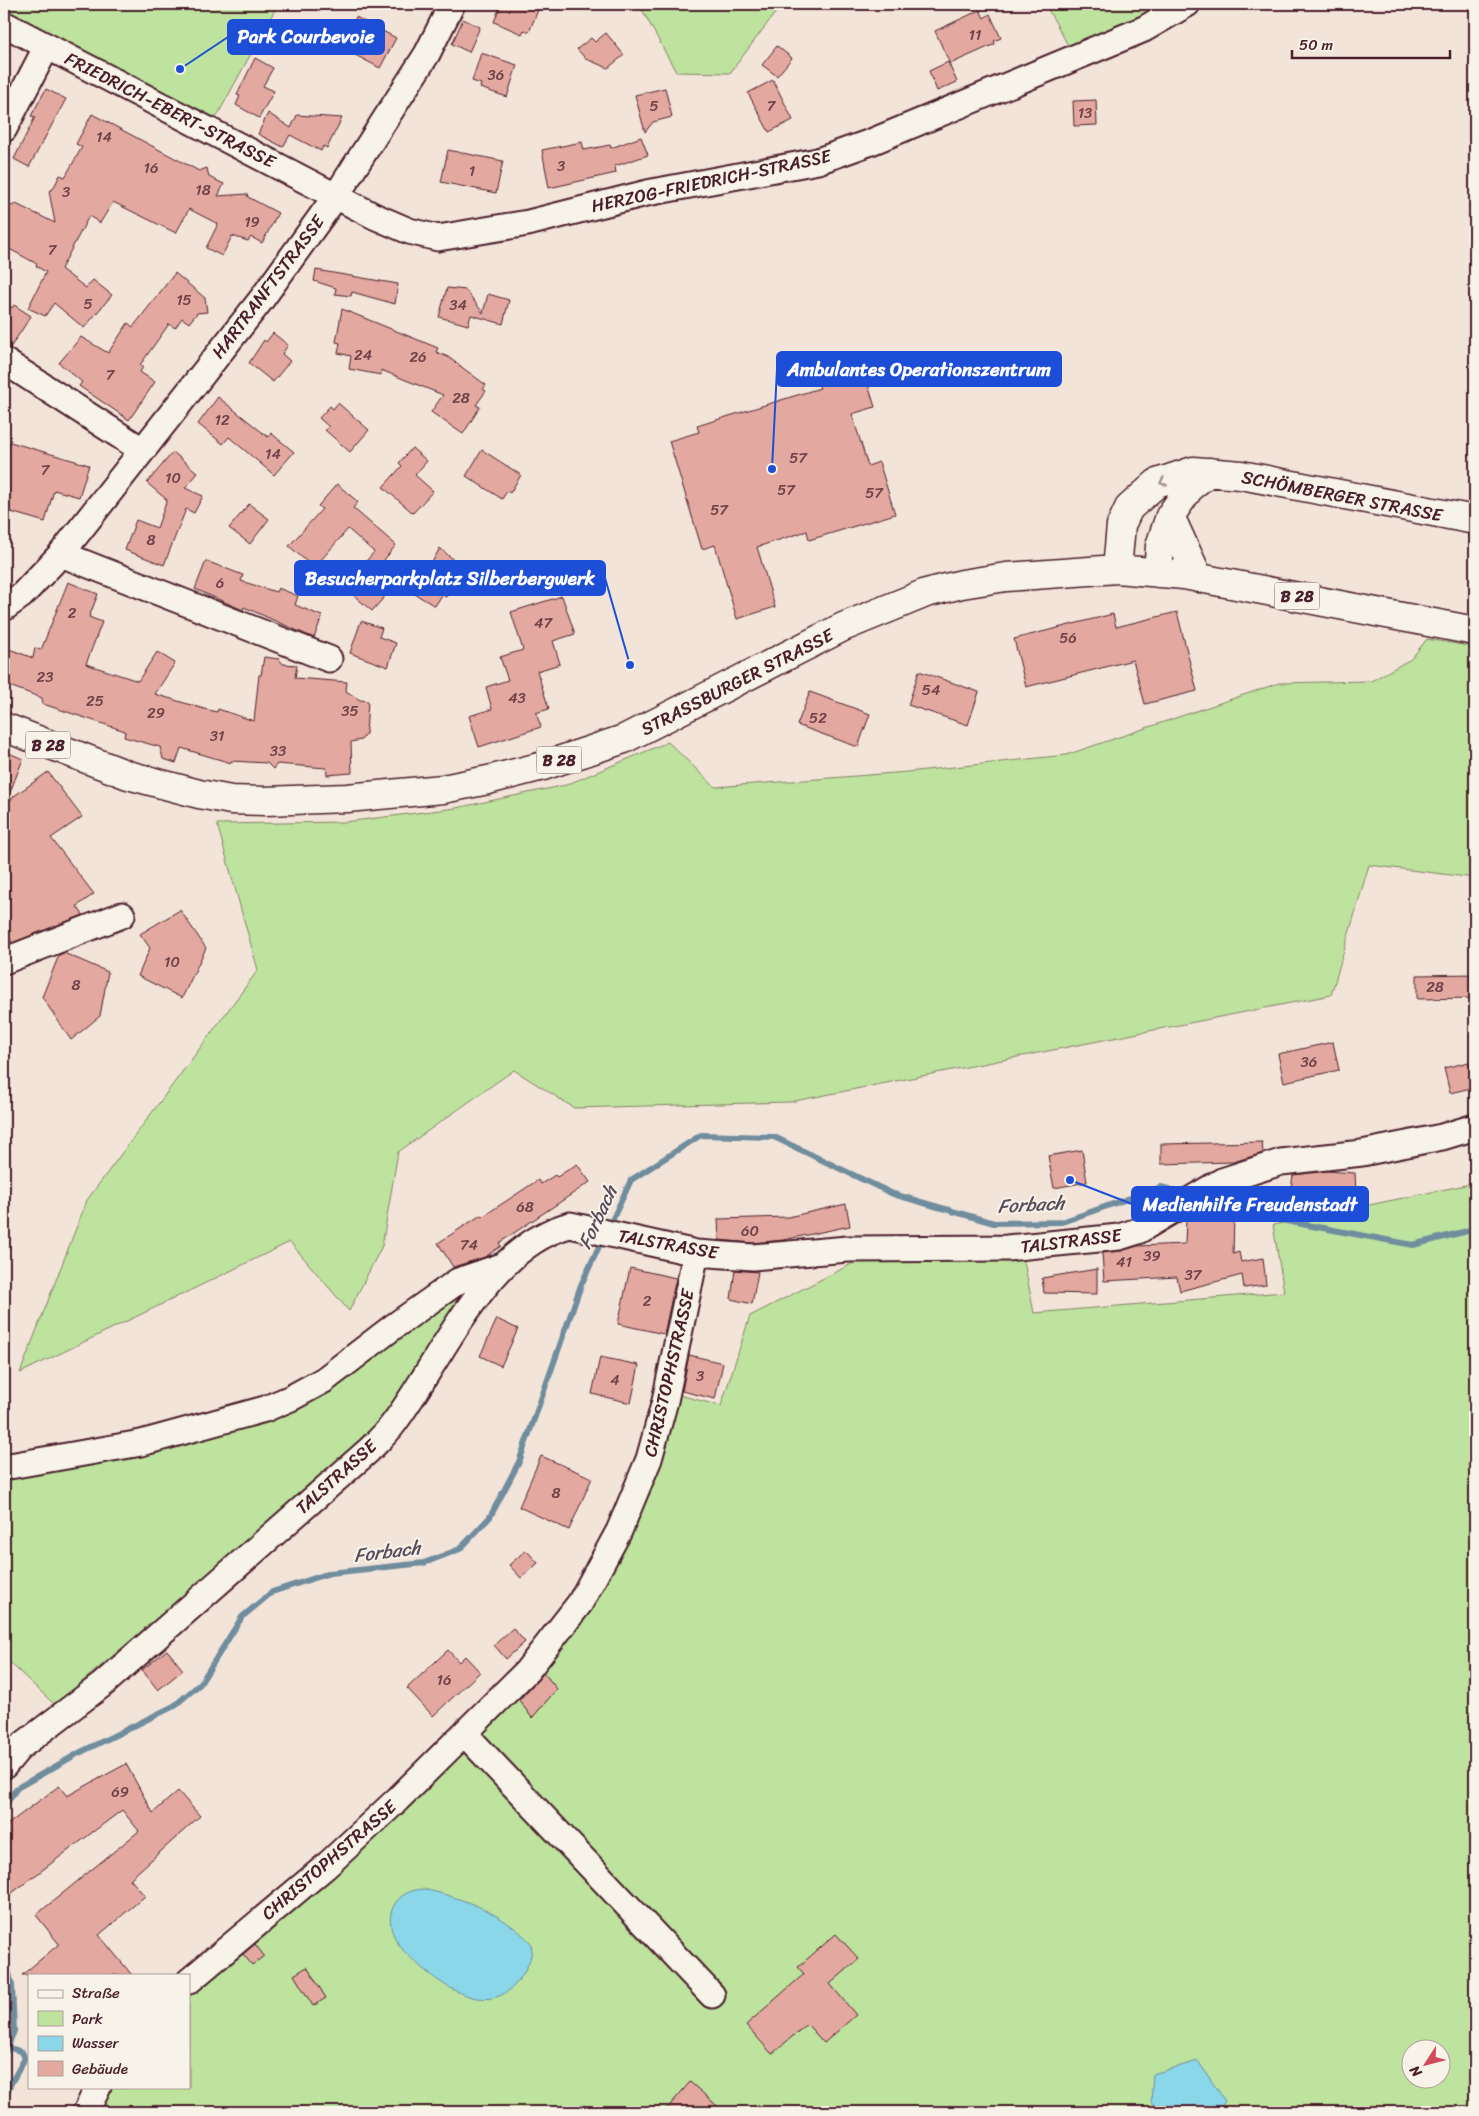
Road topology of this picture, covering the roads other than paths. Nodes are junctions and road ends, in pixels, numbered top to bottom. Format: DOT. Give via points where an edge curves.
graph roads {
  1 [pos="452,4"];
  2 [pos="1187,4"];
  3 [pos="4,24"];
  4 [pos="47,46"];
  5 [pos="4,129"];
  6 [pos="336,196"];
  7 [pos="4,360"];
  8 [pos="142,450"];
  9 [pos="1209,472"];
  10 [pos="1170,516"];
  11 [pos="1475,520"];
  12 [pos="61,554"];
  13 [pos="1117,569"];
  14 [pos="1158,573"];
  15 [pos="1198,577"];
  16 [pos="4,608"];
  17 [pos="1475,631"];
  18 [pos="329,659"];
  19 [pos="4,727"];
  20 [pos="122,915"];
  21 [pos="4,961"];
  22 [pos="1475,1127"];
  23 [pos="696,1253"];
  24 [pos="502,1266"];
  25 [pos="4,1466"];
  26 [pos="465,1734"];
  27 [pos="4,1766"];
  28 [pos="190,1980"];
  29 [pos="712,1995"];
  30 [pos="98,2088"];
  31 [pos="86,2112"];
  1 -- 6 [label="street, HARTRANFTSTRASSE" via="428,54"];
  2 -- 6 [label="street, HERZOG-FRIEDRICH-STRASSE" via="1144,29 818,161 647,193 528,222 438,238 409,231"];
  3 -- 4 [label="street, FRIEDRICH-EBERT-STRASSE"];
  4 -- 5 [label="street"];
  4 -- 6 [label="street, FRIEDRICH-EBERT-STRASSE"];
  6 -- 8 [label="street, HARTRANFTSTRASSE" via="261,300"];
  7 -- 8 [label="street"];
  8 -- 12 [label="street, HARTRANFTSTRASSE"];
  9 -- 10 [label="main road" via="1192,486"];
  9 -- 11 [label="main road, SCHÖMBERGER STRASSE" via="1241,475"];
  9 -- 13 [label="main road, SCHÖMBERGER STRASSE, one-way" via="1193,471 1157,483 1129,508 1121,526"];
  10 -- 14 [label="main road" via="1160,546"];
  10 -- 15 [label="main road"];
  12 -- 16 [label="street, HARTRANFTSTRASSE" via="22,595"];
  12 -- 18 [label="street"];
  13 -- 14 [label="main road, STRASSBURGER STRASSE / B 28"];
  13 -- 19 [label="main road, STRASSBURGER STRASSE / B 28" via="1006,577 926,593 843,627 624,739 542,766 443,789 347,798 230,800 128,775"];
  14 -- 15 [label="main road, STRASSBURGER STRASSE / B 28"];
  15 -- 17 [label="main road, STRASSBURGER STRASSE / B 28"];
  20 -- 21 [label="street"];
  22 -- 23 [label="street, TALSTRASSE" via="1362,1153 1281,1162 1222,1180 1138,1231 1119,1237 1007,1248 848,1249 753,1257"];
  23 -- 24 [label="street, TALSTRASSE" via="570,1225 538,1238"];
  23 -- 26 [label="street, CHRISTOPHSTRASSE" via="665,1401 651,1451 618,1532 584,1596 559,1632 527,1671"];
  24 -- 25 [label="street" via="458,1281 324,1380 265,1409 141,1444"];
  24 -- 27 [label="street, TALSTRASSE" via="448,1337 394,1424 103,1684 20,1747"];
  26 -- 28 [label="street, CHRISTOPHSTRASSE" via="325,1867"];
  26 -- 29 [label="street"];
  30 -- 31 [label="street"];
}
